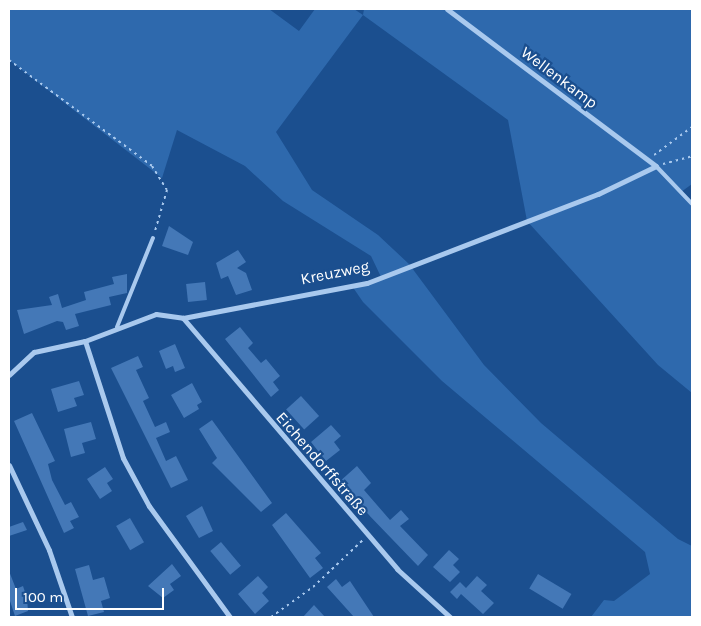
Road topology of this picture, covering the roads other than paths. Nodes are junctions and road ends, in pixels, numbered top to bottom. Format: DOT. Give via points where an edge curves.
graph roads {
  1 [pos="447,9"];
  2 [pos="656,166"];
  3 [pos="692,204"];
  4 [pos="153,238"];
  5 [pos="183,318"];
  6 [pos="117,327"];
  7 [pos="85,341"];
  8 [pos="9,375"];
  9 [pos="9,465"];
  10 [pos="72,617"];
  11 [pos="230,617"];
  12 [pos="450,617"];
  1 -- 2 [label="street, Wellenkamp"];
  2 -- 3 [label="lane"];
  2 -- 5 [label="street, Kreuzweg" via="598,194 367,283"];
  4 -- 6 [label="lane"];
  5 -- 6 [label="street, Kreuzweg" via="156,314"];
  5 -- 12 [label="street, Eichendorffstraße" via="367,536"];
  6 -- 7 [label="street, Kreuzweg"];
  7 -- 8 [label="street, Kreuzweg" via="34,352"];
  7 -- 11 [label="street" via="123,458 149,506"];
  9 -- 10 [label="street" via="49,550"];
}
